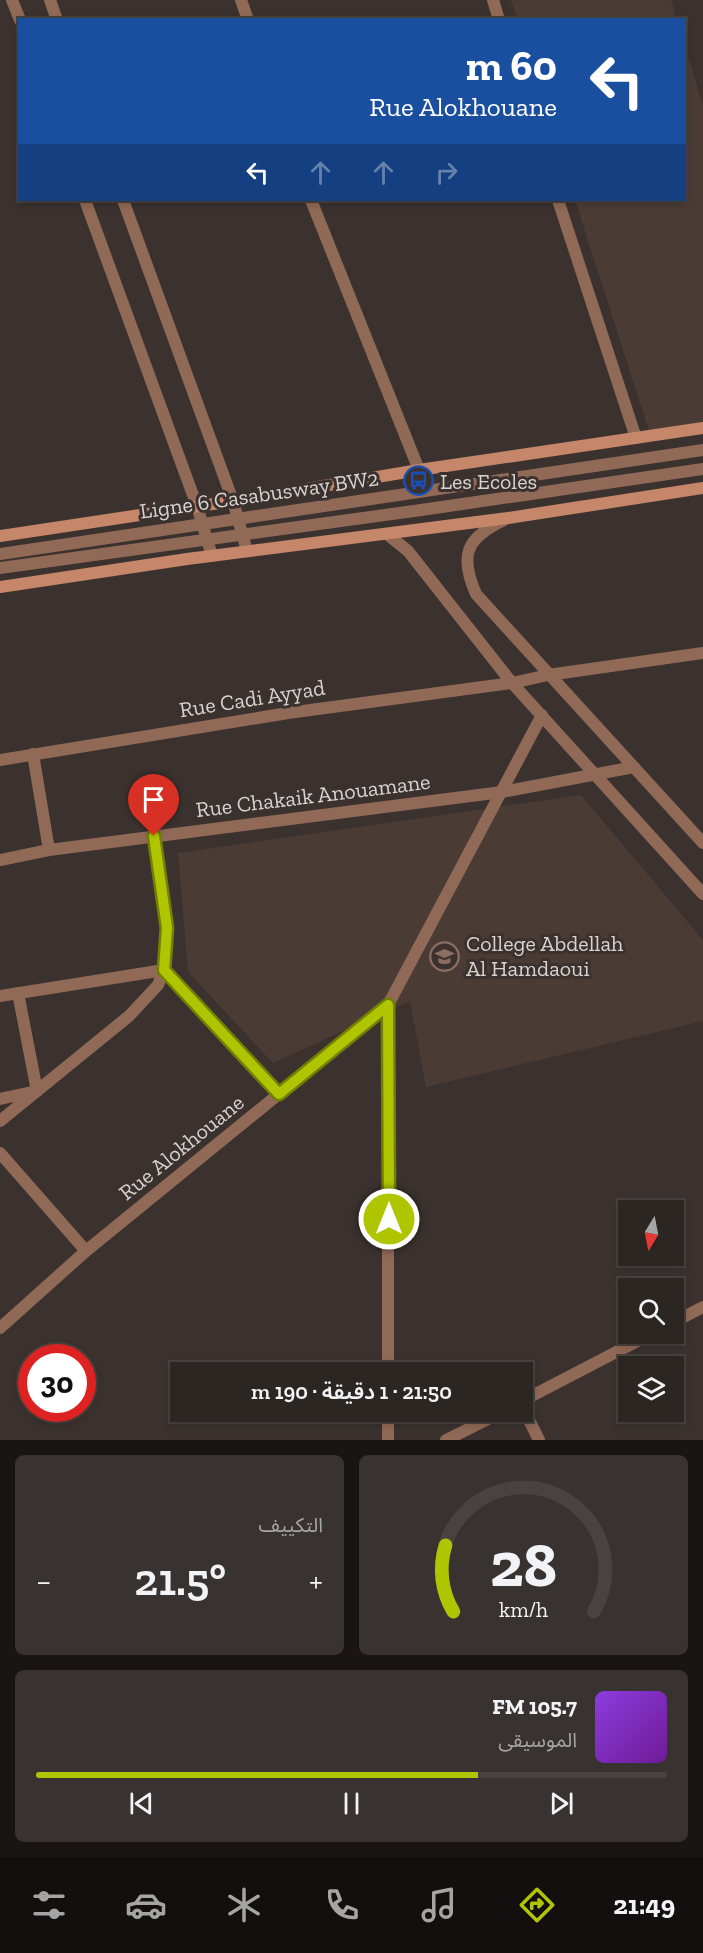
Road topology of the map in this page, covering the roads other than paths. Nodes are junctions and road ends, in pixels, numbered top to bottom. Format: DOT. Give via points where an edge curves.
graph roads {
  1 [pos="12,0"];
  2 [pos="50,0"];
  3 [pos="241,0"];
  4 [pos="493,0"];
  5 [pos="19,18"];
  6 [pos="56,18"];
  7 [pos="247,18"];
  8 [pos="498,18"];
  9 [pos="85,201"];
  10 [pos="123,201"];
  11 [pos="311,201"];
  12 [pos="558,201"];
  13 [pos="703,428"];
  14 [pos="636,438"];
  15 [pos="703,450"];
  16 [pos="703,469"];
  17 [pos="419,470"];
  18 [pos="703,488"];
  19 [pos="233,501"];
  20 [pos="197,506"];
  21 [pos="508,518"];
  22 [pos="237,519"];
  23 [pos="203,524"];
  24 [pos="242,534"];
  25 [pos="387,534"];
  26 [pos="0,536"];
  27 [pos="207,539"];
  28 [pos="247,551"];
  29 [pos="0,554"];
  30 [pos="212,556"];
  31 [pos="0,567"];
  32 [pos="0,587"];
  33 [pos="703,653"];
  34 [pos="548,675"];
  35 [pos="512,682"];
  36 [pos="542,715"];
  37 [pos="33,754"];
  38 [pos="0,760"];
  39 [pos="634,767"];
  40 [pos="596,774"];
  41 [pos="502,792"];
  42 [pos="154,836"];
  43 [pos="703,843"];
  44 [pos="49,850"];
  45 [pos="0,860"];
  46 [pos="703,894"];
  47 [pos="164,970"];
  48 [pos="18,993"];
  49 [pos="0,996"];
  50 [pos="388,1005"];
  51 [pos="37,1091"];
  52 [pos="279,1094"];
  53 [pos="0,1099"];
  54 [pos="0,1120"];
  55 [pos="0,1153"];
  56 [pos="86,1251"];
  57 [pos="703,1307"];
  58 [pos="684,1317"];
  59 [pos="0,1328"];
  60 [pos="633,1344"];
  61 [pos="388,1362"];
  62 [pos="533,1398"];
  63 [pos="388,1422"];
  64 [pos="482,1422"];
  65 [pos="530,1422"];
  66 [pos="388,1440"];
  67 [pos="446,1440"];
  68 [pos="539,1440"];
  1 -- 5 [label="street"];
  2 -- 6 [label="street"];
  3 -- 7 [label="street"];
  4 -- 8 [label="street"];
  9 -- 20 [label="street"];
  10 -- 19 [label="street"];
  11 -- 17 [label="street"];
  12 -- 14 [label="street"];
  13 -- 14 [label="main road"];
  14 -- 17 [label="main road"];
  15 -- 22 [label="street, Ligne 6 Casabusway BW2"];
  16 -- 24 [label="street, Ligne 6 Casabusway BW2"];
  17 -- 19 [label="main road"];
  18 -- 21 [label="main road"];
  19 -- 20 [label="main road"];
  19 -- 22 [label="street"];
  20 -- 23 [label="street"];
  20 -- 26 [label="main road"];
  21 -- 25 [label="main road"];
  21 -- 34 [label="street" via="484,529 473,543 466,562 469,579 476,594"];
  22 -- 23 [label="street, Ligne 6 Casabusway BW2"];
  22 -- 24 [label="street"];
  23 -- 27 [label="street"];
  23 -- 29 [label="street, Ligne 6 Casabusway BW2"];
  24 -- 27 [label="street, Ligne 6 Casabusway BW2"];
  24 -- 28 [label="street"];
  25 -- 28 [label="main road"];
  25 -- 35 [label="street" via="408,551"];
  27 -- 30 [label="street"];
  27 -- 31 [label="street, Ligne 6 Casabusway BW2"];
  28 -- 30 [label="main road"];
  30 -- 32 [label="main road"];
  33 -- 34 [label="street, Rue Cadi Ayyad"];
  34 -- 35 [label="street, Rue Cadi Ayyad"];
  34 -- 39 [label="street"];
  35 -- 36 [label="street"];
  35 -- 37 [label="street, Rue Cadi Ayyad"];
  36 -- 40 [label="street"];
  36 -- 41 [label="street, Rue Alokhouane"];
  37 -- 38 [label="street, Rue Cadi Ayyad"];
  37 -- 44 [label="street"];
  39 -- 40 [label="street, Rue Chakaik Anouamane"];
  39 -- 43 [label="street"];
  40 -- 41 [label="street, Rue Chakaik Anouamane"];
  40 -- 46 [label="street"];
  41 -- 42 [label="street, Rue Chakaik Anouamane"];
  41 -- 50 [label="street, Rue Alokhouane"];
  42 -- 44 [label="street, Rue Chakaik Anouamane"];
  42 -- 47 [label="street" via="167,928"];
  44 -- 45 [label="street, Rue Chakaik Anouamane"];
  47 -- 48 [label="street"];
  47 -- 51 [label="street" via="158,985 129,1016"];
  47 -- 52 [label="street"];
  48 -- 49 [label="street"];
  48 -- 51 [label="street"];
  50 -- 52 [label="street, Rue Alokhouane"];
  50 -- 61 [label="street"];
  51 -- 53 [label="street"];
  51 -- 54 [label="street"];
  52 -- 56 [label="street, Rue Alokhouane"];
  55 -- 56 [label="street"];
  56 -- 59 [label="street, Rue Alokhouane"];
  57 -- 58 [label="street"];
  60 -- 62 [label="street"];
  63 -- 66 [label="street"];
  64 -- 67 [label="street"];
  65 -- 68 [label="street"];
}
